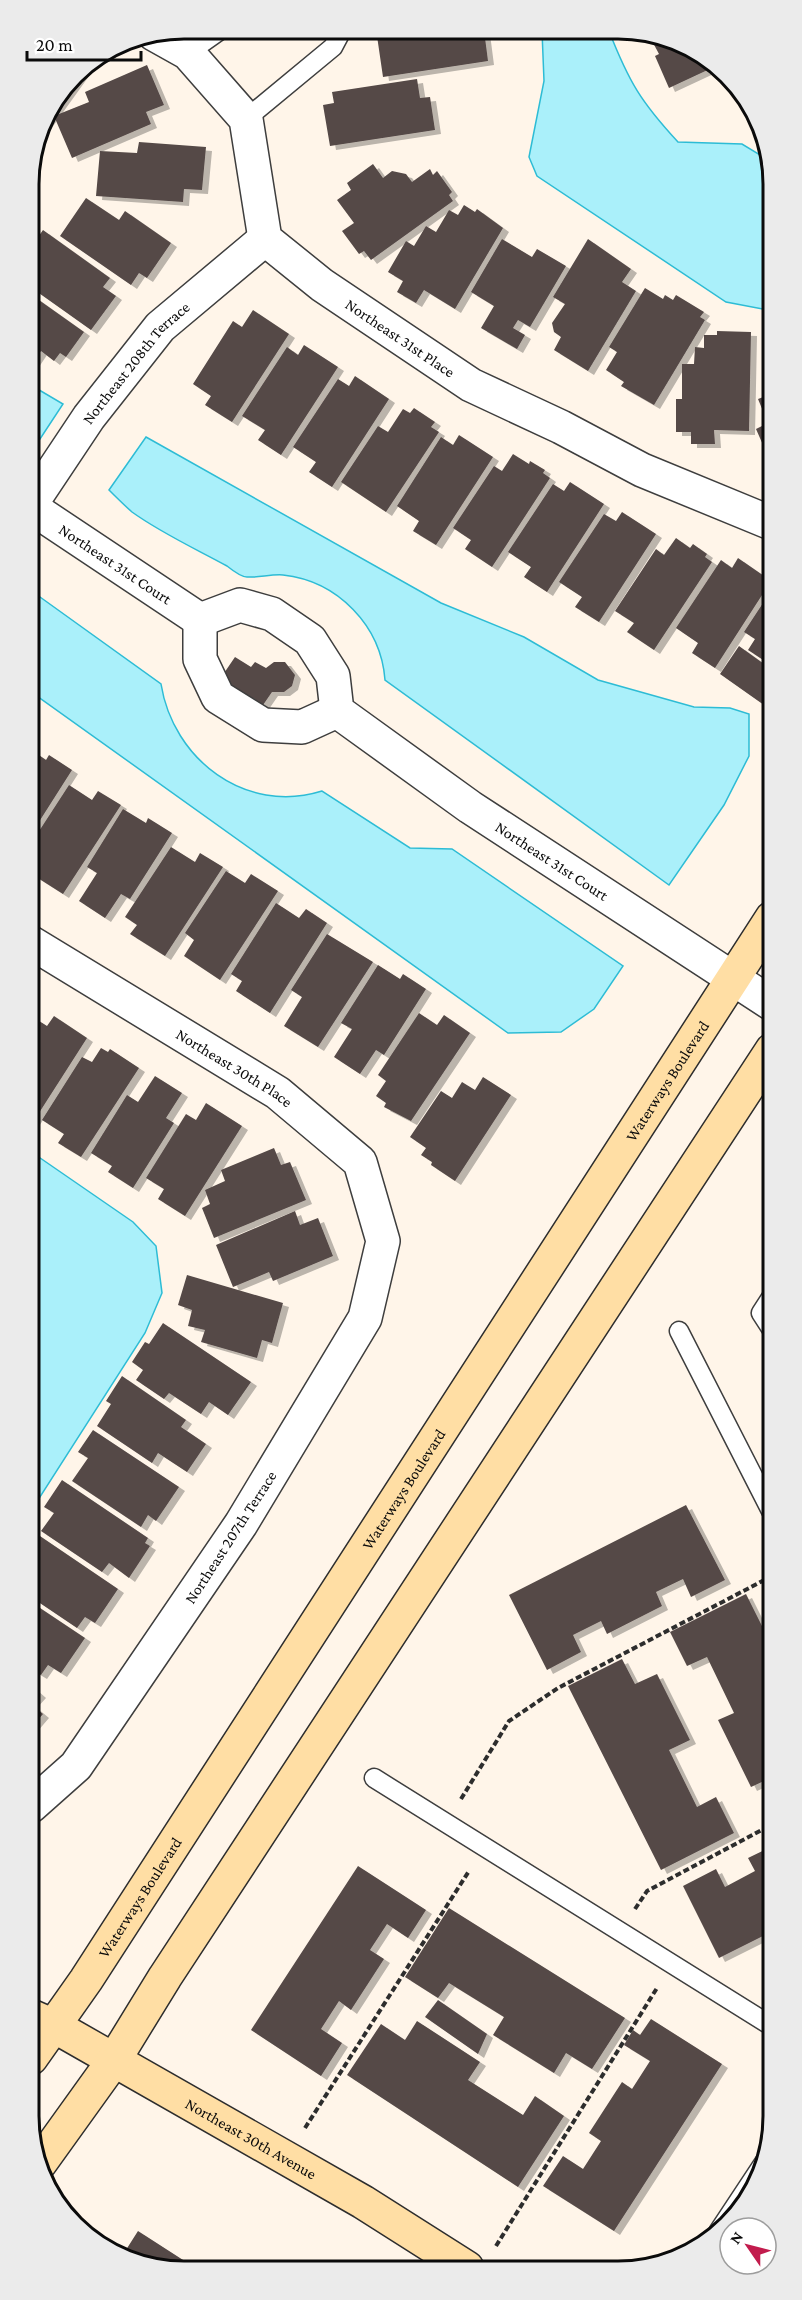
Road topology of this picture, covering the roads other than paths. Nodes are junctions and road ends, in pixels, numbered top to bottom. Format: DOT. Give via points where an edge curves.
graph roads {
  1 [pos="208,39"];
  2 [pos="337,39"];
  3 [pos="165,40"];
  4 [pos="188,53"];
  5 [pos="246,119"];
  6 [pos="265,239"];
  7 [pos="39,492"];
  8 [pos="39,514"];
  9 [pos="763,519"];
  10 [pos="200,620"];
  11 [pos="338,711"];
  12 [pos="763,930"];
  13 [pos="39,947"];
  14 [pos="732,978"];
  15 [pos="763,998"];
  16 [pos="763,1064"];
  17 [pos="383,1241"];
  18 [pos="679,1331"];
  19 [pos="763,1495"];
  20 [pos="374,1778"];
  21 [pos="39,1799"];
  22 [pos="44,2021"];
  23 [pos="763,2021"];
  24 [pos="39,2036"];
  25 [pos="114,2060"];
  26 [pos="45,2156"];
  27 [pos="456,2261"];
  1 -- 4 [label="lane"];
  2 -- 5 [label="lane" via="333,47"];
  3 -- 4 [label="street"];
  4 -- 5 [label="street"];
  5 -- 6 [label="street"];
  6 -- 7 [label="street, Northeast 208th Terrace" via="160,327 89,417"];
  6 -- 9 [label="street, Northeast 31st Place" via="322,285 471,386 642,470"];
  8 -- 10 [label="street, Northeast 31st Court"];
  10 -- 11 [label="street" via="240,605 272,614 310,640 333,676"];
  10 -- 11 [label="street" via="200,659 218,697 263,725 302,727"];
  11 -- 14 [label="street, Northeast 31st Court" via="470,807"];
  12 -- 14 [label="street, Waterways Boulevard"];
  13 -- 17 [label="street, Northeast 30th Place" via="278,1093 360,1162"];
  14 -- 15 [label="street, Northeast 31st Court"];
  14 -- 22 [label="street, Waterways Boulevard"];
  16 -- 25 [label="street" via="171,1967"];
  17 -- 21 [label="street, Northeast 207th Terrace" via="365,1318 241,1524 76,1766"];
  18 -- 19 [label="lane"];
  20 -- 23 [label="lane"];
  22 -- 24 [label="street, Waterways Boulevard"];
  22 -- 25 [label="street, Northeast 30th Avenue"];
  25 -- 26 [label="street"];
  25 -- 27 [label="street, Northeast 30th Avenue" via="363,2202"];
}
